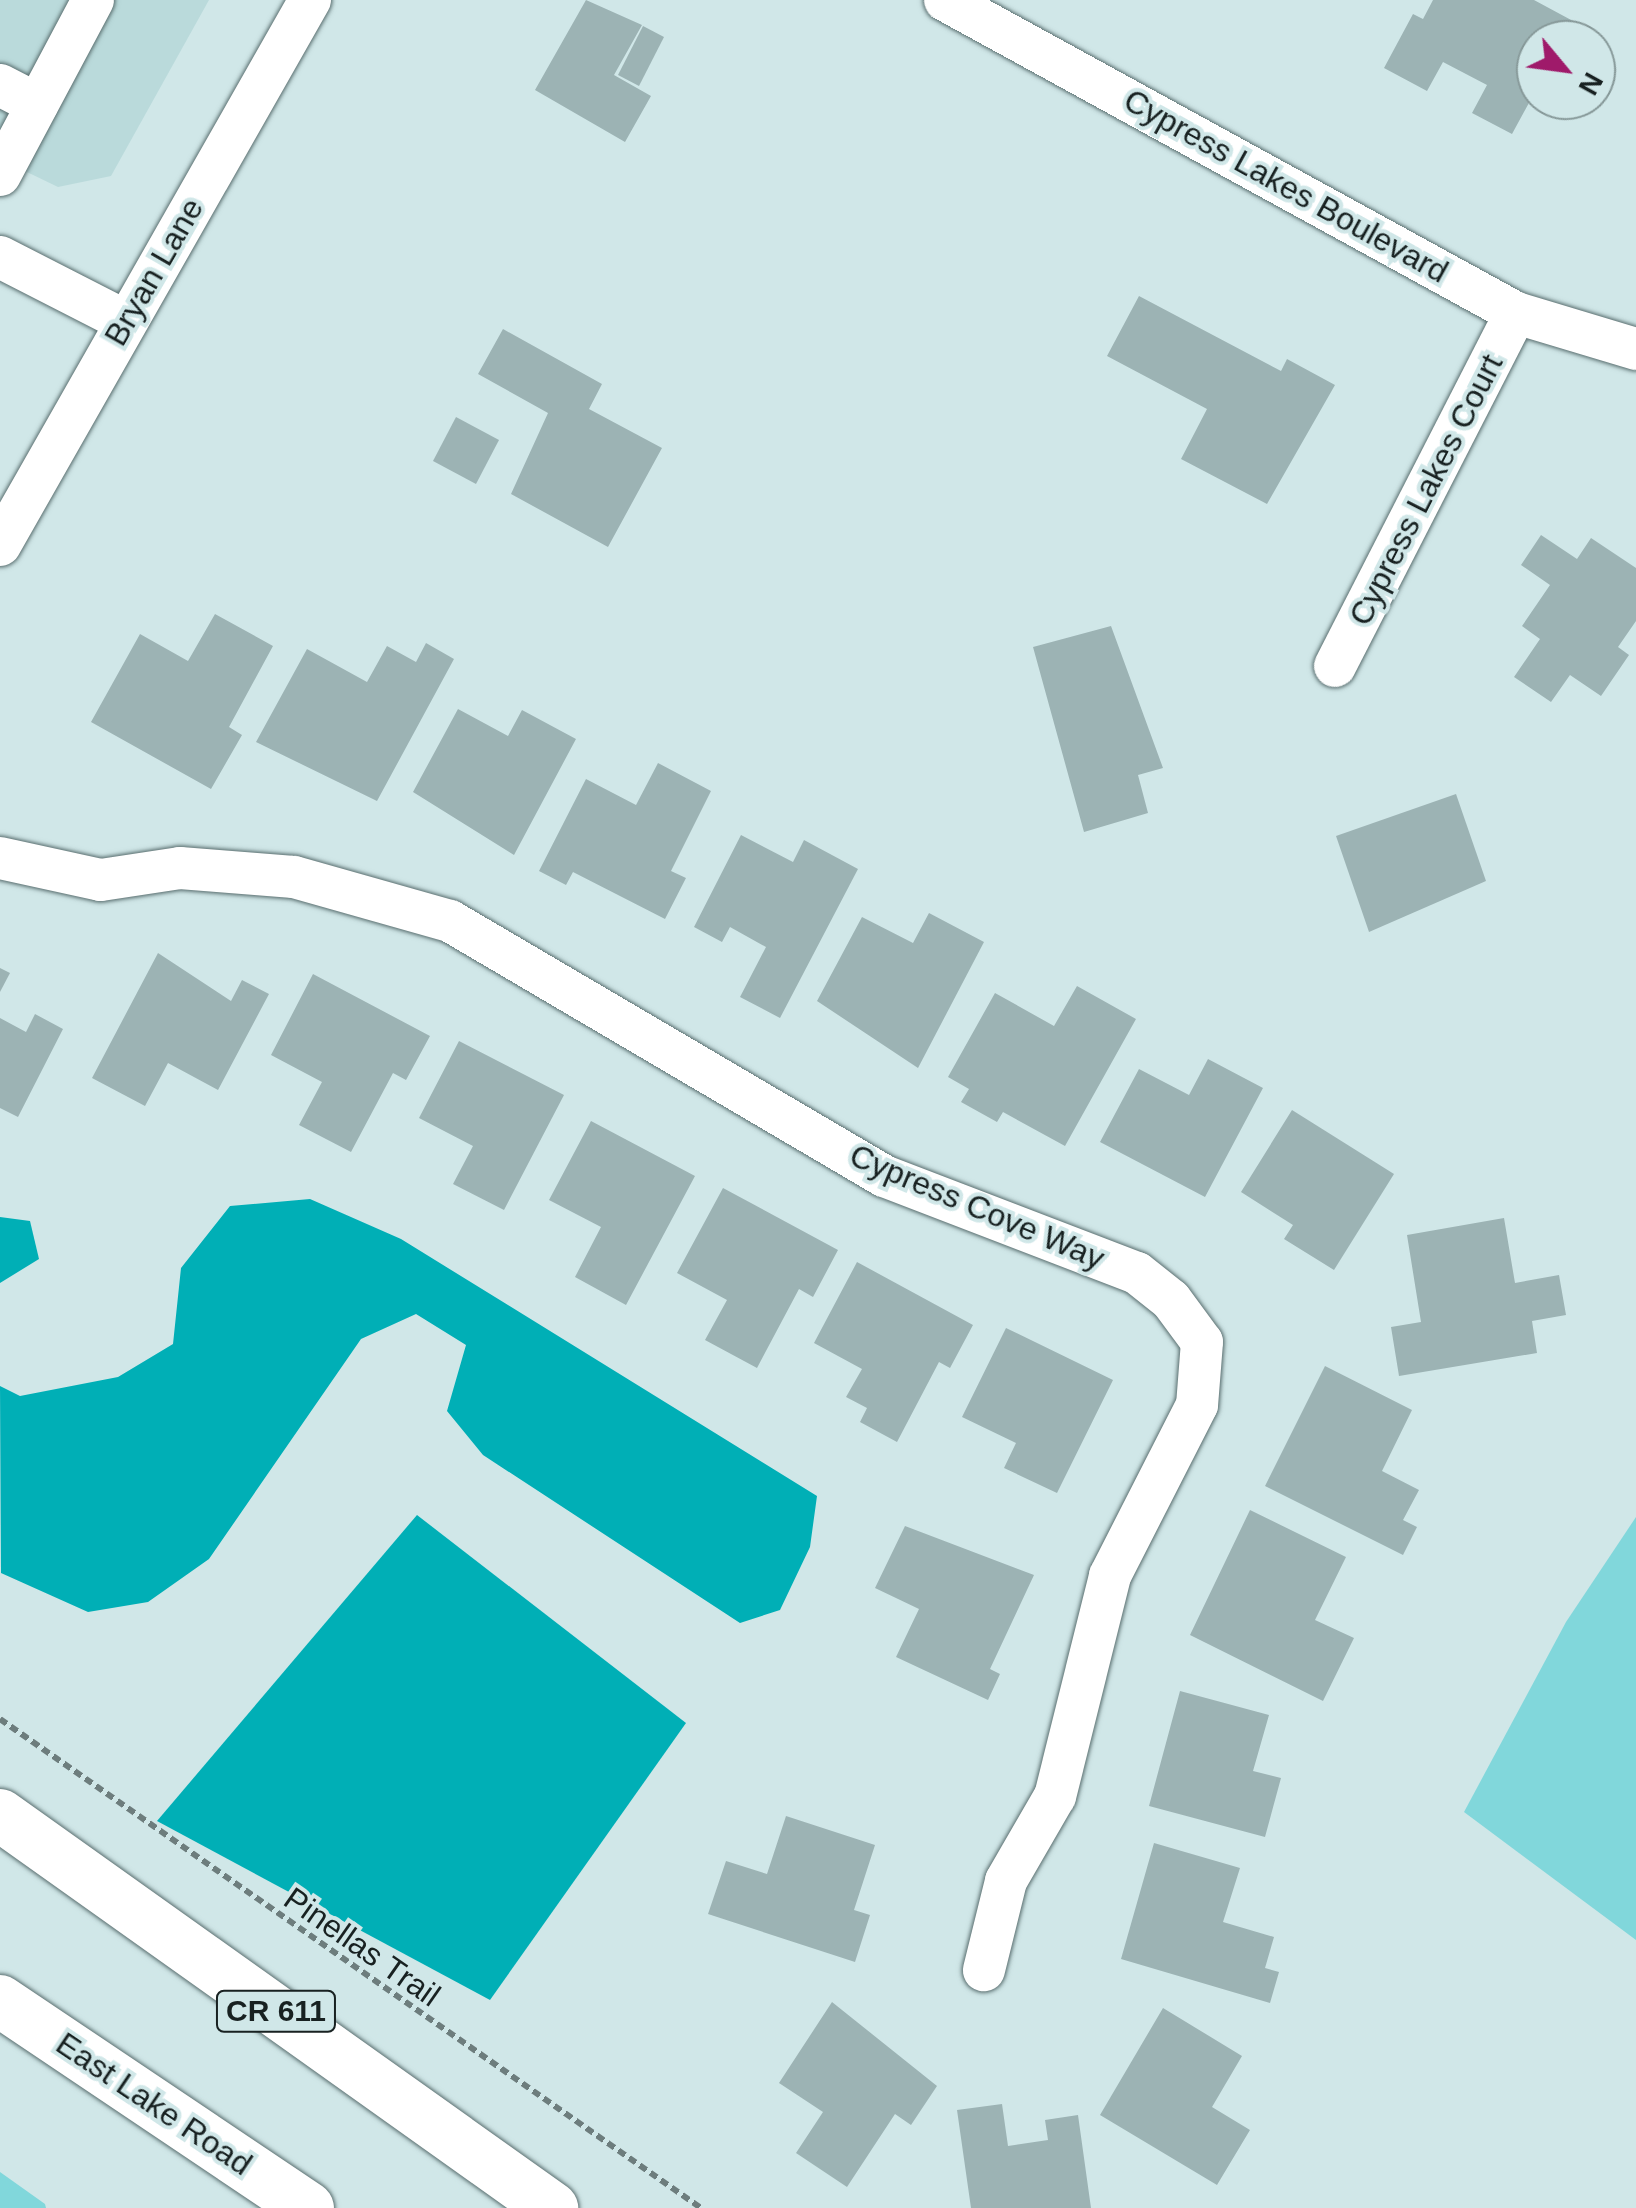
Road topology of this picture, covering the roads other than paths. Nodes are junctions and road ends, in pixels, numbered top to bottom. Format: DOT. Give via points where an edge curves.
graph roads {
  1 [pos="93,0"];
  2 [pos="310,0"];
  3 [pos="945,0"];
  4 [pos="0,85"];
  5 [pos="38,104"];
  6 [pos="0,175"];
  7 [pos="0,257"];
  8 [pos="1516,313"];
  9 [pos="124,322"];
  10 [pos="1636,349"];
  11 [pos="0,545"];
  12 [pos="1336,666"];
  13 [pos="0,858"];
  14 [pos="0,1814"];
  15 [pos="984,1970"];
  16 [pos="0,2000"];
  17 [pos="308,2208"];
  18 [pos="552,2208"];
  1 -- 5 [label="street"];
  2 -- 9 [label="street, Bryan Lane"];
  3 -- 8 [label="street, Cypress Lakes Boulevard"];
  4 -- 5 [label="street"];
  5 -- 6 [label="street"];
  7 -- 9 [label="street"];
  8 -- 10 [label="street, Cypress Lakes Boulevard"];
  8 -- 12 [label="street, Cypress Lakes Court"];
  9 -- 11 [label="street, Bryan Lane"];
  13 -- 15 [label="street, Cypress Cove Way" via="101,880 180,868 294,877 450,921 884,1176 1137,1273 1171,1300 1202,1342 1197,1406 1110,1576 1061,1778 1006,1881"];
  14 -- 18 [label="main road, CR 611"];
  16 -- 17 [label="main road, East Lake Road"];
}
